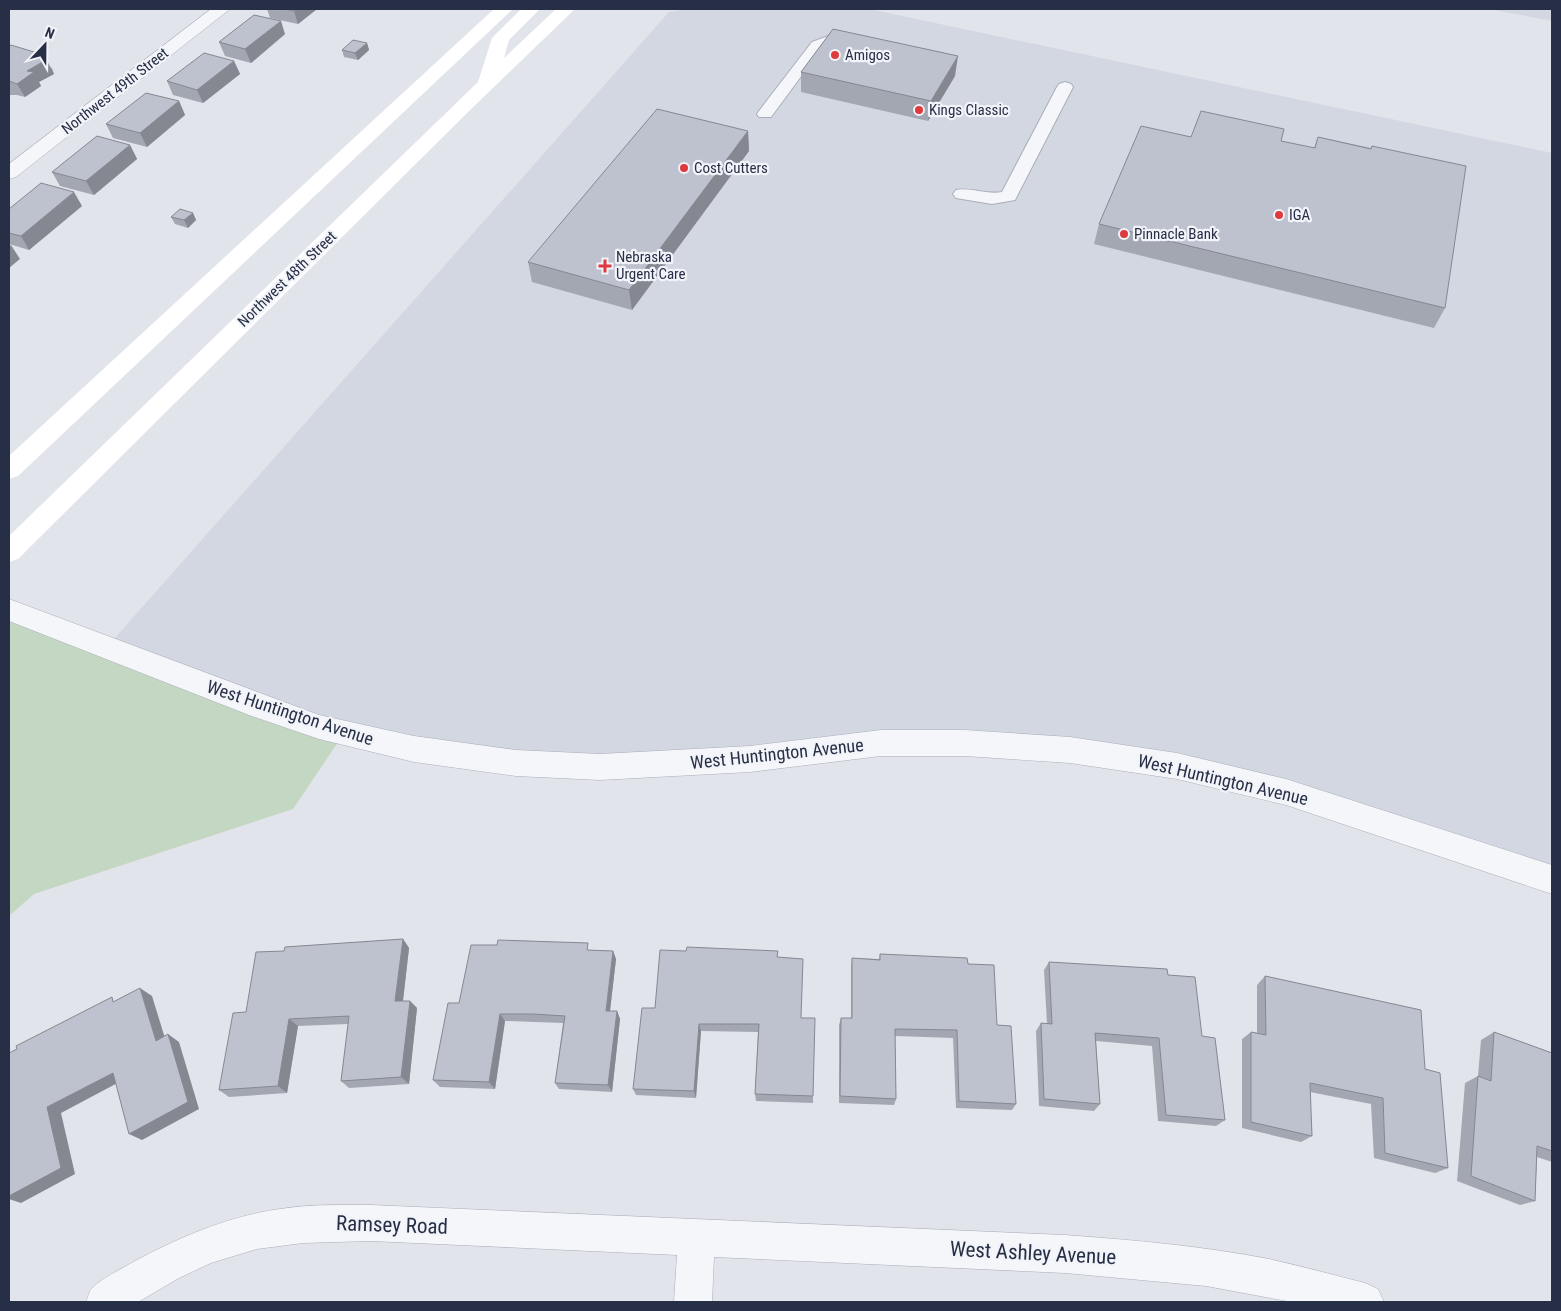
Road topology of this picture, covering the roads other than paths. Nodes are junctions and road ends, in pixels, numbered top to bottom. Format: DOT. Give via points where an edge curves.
graph roads {
  1 [pos="221,9"];
  2 [pos="504,9"];
  3 [pos="531,9"];
  4 [pos="566,9"];
  5 [pos="870,43"];
  6 [pos="487,83"];
  7 [pos="1065,87"];
  8 [pos="765,114"];
  9 [pos="13,166"];
  10 [pos="962,194"];
  11 [pos="9,470"];
  12 [pos="9,552"];
  13 [pos="9,610"];
  14 [pos="1552,880"];
  15 [pos="697,1237"];
  16 [pos="105,1302"];
  17 [pos="693,1302"];
  18 [pos="1365,1302"];
  1 -- 9 [label="street, Northwest 49th Street"];
  2 -- 11 [label="main road"];
  3 -- 6 [label="main road" via="501,38"];
  4 -- 6 [label="main road, Northwest 48th Street"];
  5 -- 8 [label="lane" via="843,39 817,45"];
  6 -- 12 [label="main road, Northwest 48th Street"];
  7 -- 10 [label="lane" via="1009,196 986,199"];
  13 -- 14 [label="street, West Huntington Avenue" via="311,724 414,749 516,763 600,767 750,759 881,743 965,743 1070,750 1177,766 1286,792"];
  15 -- 16 [label="street, Ramsey Road" via="371,1223 279,1227 247,1233 182,1258"];
  15 -- 17 [label="street"];
  15 -- 18 [label="street, West Ashley Avenue" via="1134,1259 1270,1278"];
}
